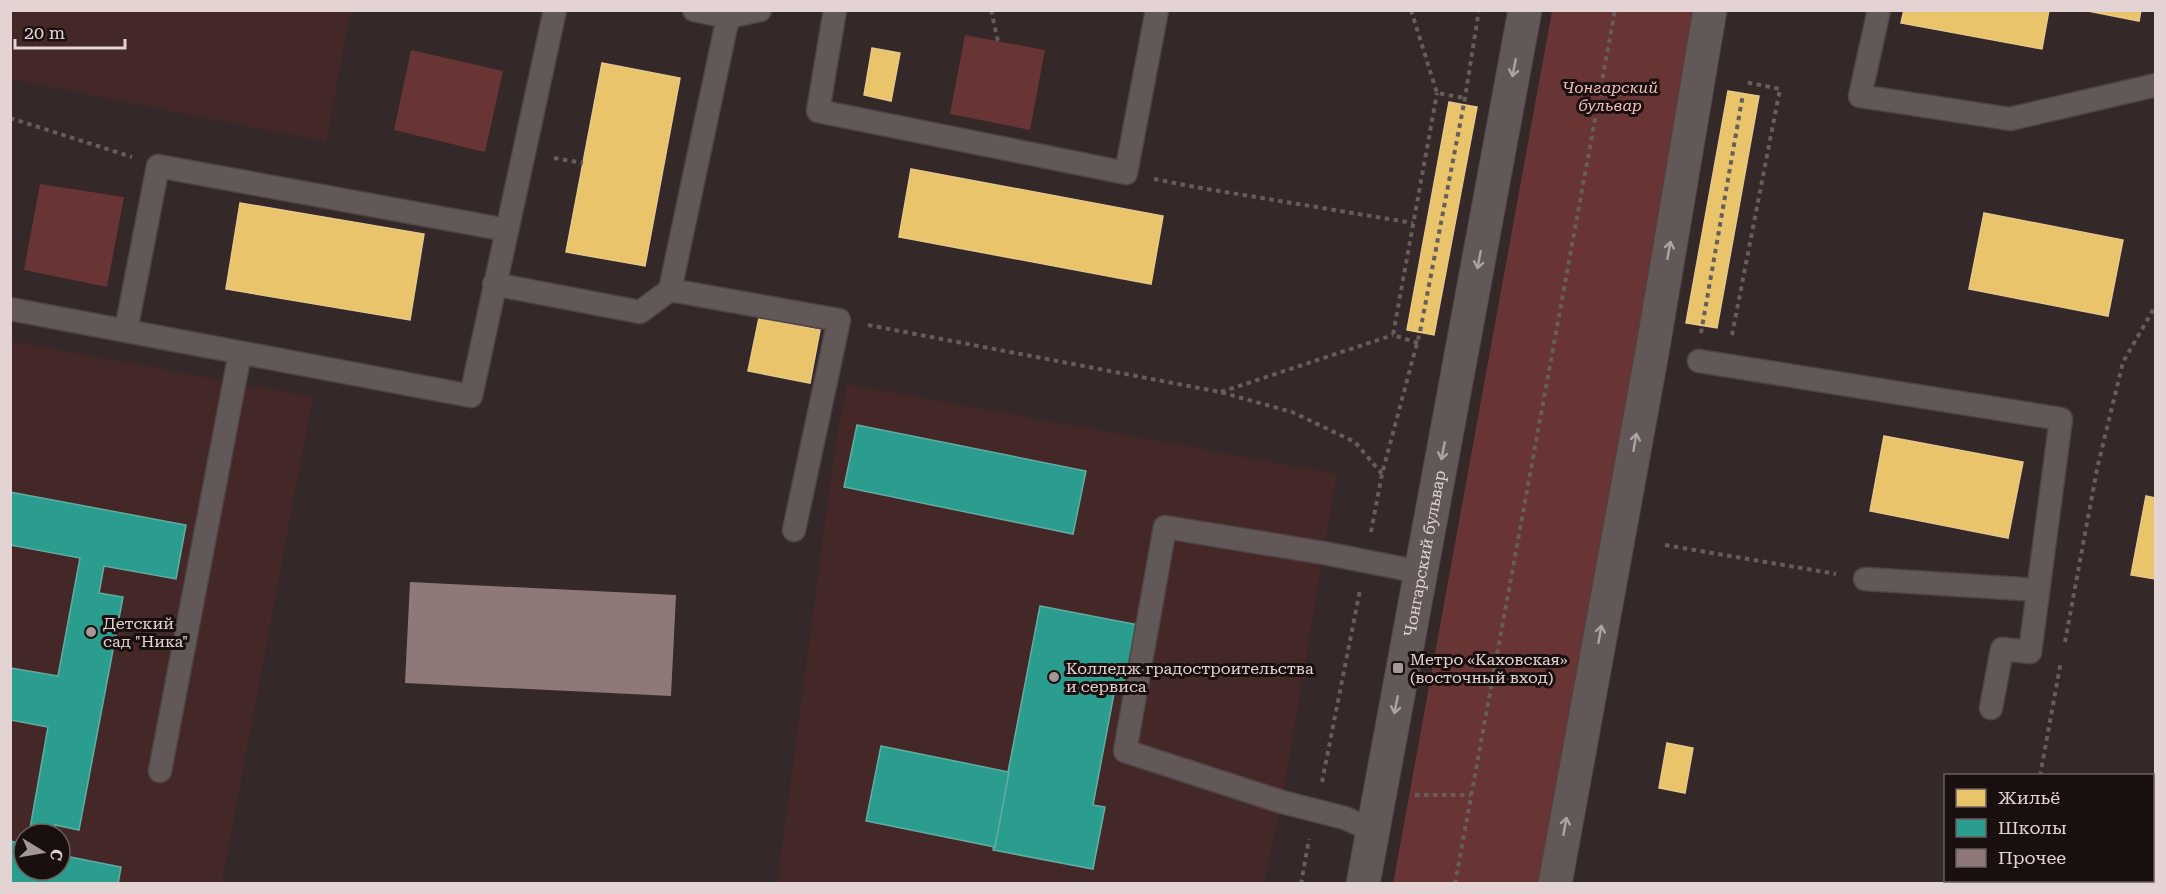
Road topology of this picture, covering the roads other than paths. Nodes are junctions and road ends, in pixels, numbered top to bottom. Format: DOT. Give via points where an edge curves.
graph roads {
  1 [pos="555,10"];
  2 [pos="694,10"];
  3 [pos="760,10"];
  4 [pos="835,10"];
  5 [pos="1157,10"];
  6 [pos="1525,10"];
  7 [pos="1710,10"];
  8 [pos="1879,10"];
  9 [pos="728,17"];
  10 [pos="2156,85"];
  11 [pos="507,230"];
  12 [pos="494,284"];
  13 [pos="670,290"];
  14 [pos="10,309"];
  15 [pos="126,330"];
  16 [pos="240,353"];
  17 [pos="1699,361"];
  18 [pos="794,530"];
  19 [pos="1420,572"];
  20 [pos="1865,579"];
  21 [pos="2038,590"];
  22 [pos="1991,708"];
  23 [pos="160,771"];
  24 [pos="1372,830"];
  25 [pos="1363,884"];
  26 [pos="1555,884"];
  1 -- 11 [label="lane"];
  2 -- 9 [label="lane"];
  3 -- 9 [label="lane"];
  4 -- 5 [label="lane" via="818,111 1126,173"];
  6 -- 19 [label="main road, Чонгарский бульвар, one-way"];
  26 -- 7 [label="main road, one-way"];
  8 -- 10 [label="lane" via="1860,96 2010,119"];
  9 -- 13 [label="lane"];
  11 -- 12 [label="lane"];
  11 -- 15 [label="lane" via="158,165"];
  12 -- 13 [label="lane" via="640,312"];
  12 -- 16 [label="lane" via="471,396"];
  13 -- 18 [label="lane" via="839,320"];
  14 -- 15 [label="lane"];
  15 -- 16 [label="lane"];
  16 -- 23 [label="lane"];
  17 -- 21 [label="lane" via="2061,419"];
  19 -- 24 [label="main road, Чонгарский бульвар, one-way"];
  19 -- 24 [label="lane" via="1165,527 1125,751 1345,818"];
  20 -- 21 [label="lane"];
  21 -- 22 [label="lane" via="2030,652 2002,649"];
  24 -- 25 [label="main road, Чонгарский бульвар"];
}
